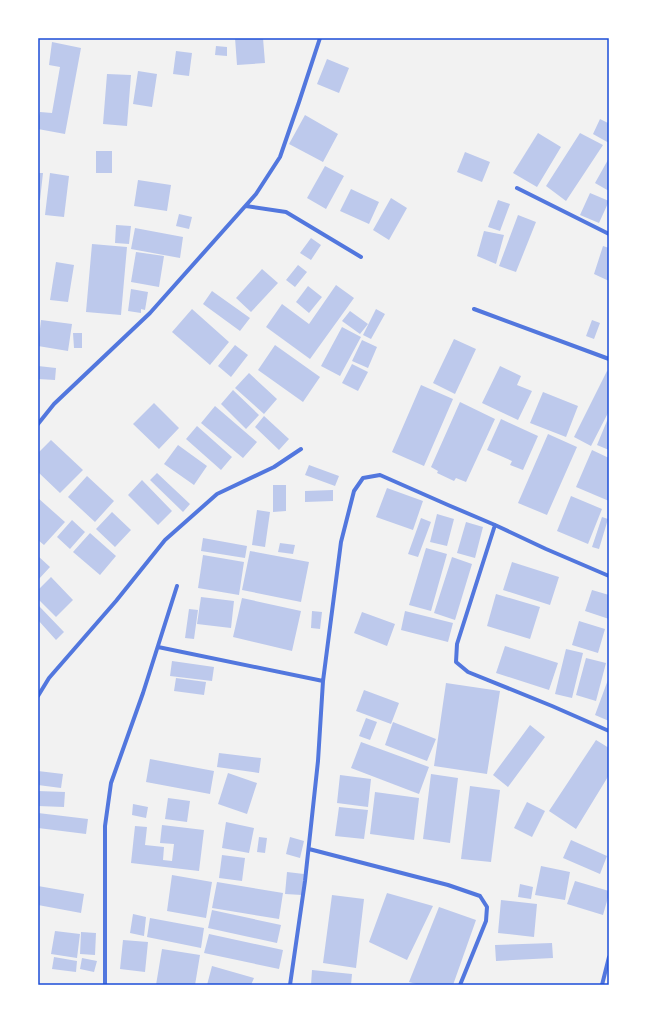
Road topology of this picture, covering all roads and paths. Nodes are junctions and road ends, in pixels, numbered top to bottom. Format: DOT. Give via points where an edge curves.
graph roads {
  1 [pos="320,38"];
  2 [pos="517,188"];
  3 [pos="246,206"];
  4 [pos="609,234"];
  5 [pos="361,257"];
  6 [pos="474,309"];
  7 [pos="609,359"];
  8 [pos="38,424"];
  9 [pos="302,449"];
  10 [pos="496,525"];
  11 [pos="609,576"];
  12 [pos="177,586"];
  13 [pos="158,647"];
  14 [pos="323,681"];
  15 [pos="38,696"];
  16 [pos="609,731"];
  17 [pos="309,849"];
  18 [pos="609,957"];
  19 [pos="105,985"];
  20 [pos="290,985"];
  21 [pos="460,985"];
  22 [pos="602,985"];
  1 -- 3 [label="street" via="280,156"];
  2 -- 4 [label="street"];
  3 -- 5 [label="street" via="286,212"];
  3 -- 8 [label="street" via="150,313 54,404"];
  6 -- 7 [label="street"];
  9 -- 15 [label="street" via="274,467 217,494 165,540 116,601 48,678"];
  10 -- 11 [label="street"];
  10 -- 14 [label="street" via="380,475 363,478 354,491 341,542"];
  10 -- 16 [label="street" via="457,644 456,662 468,672"];
  12 -- 13 [label="street"];
  13 -- 14 [label="street"];
  13 -- 19 [label="street" via="111,783 105,826"];
  14 -- 17 [label="street"];
  17 -- 20 [label="street"];
  17 -- 21 [label="street" via="448,885 480,896 487,907 486,921"];
  18 -- 22 [label="street"];
}
